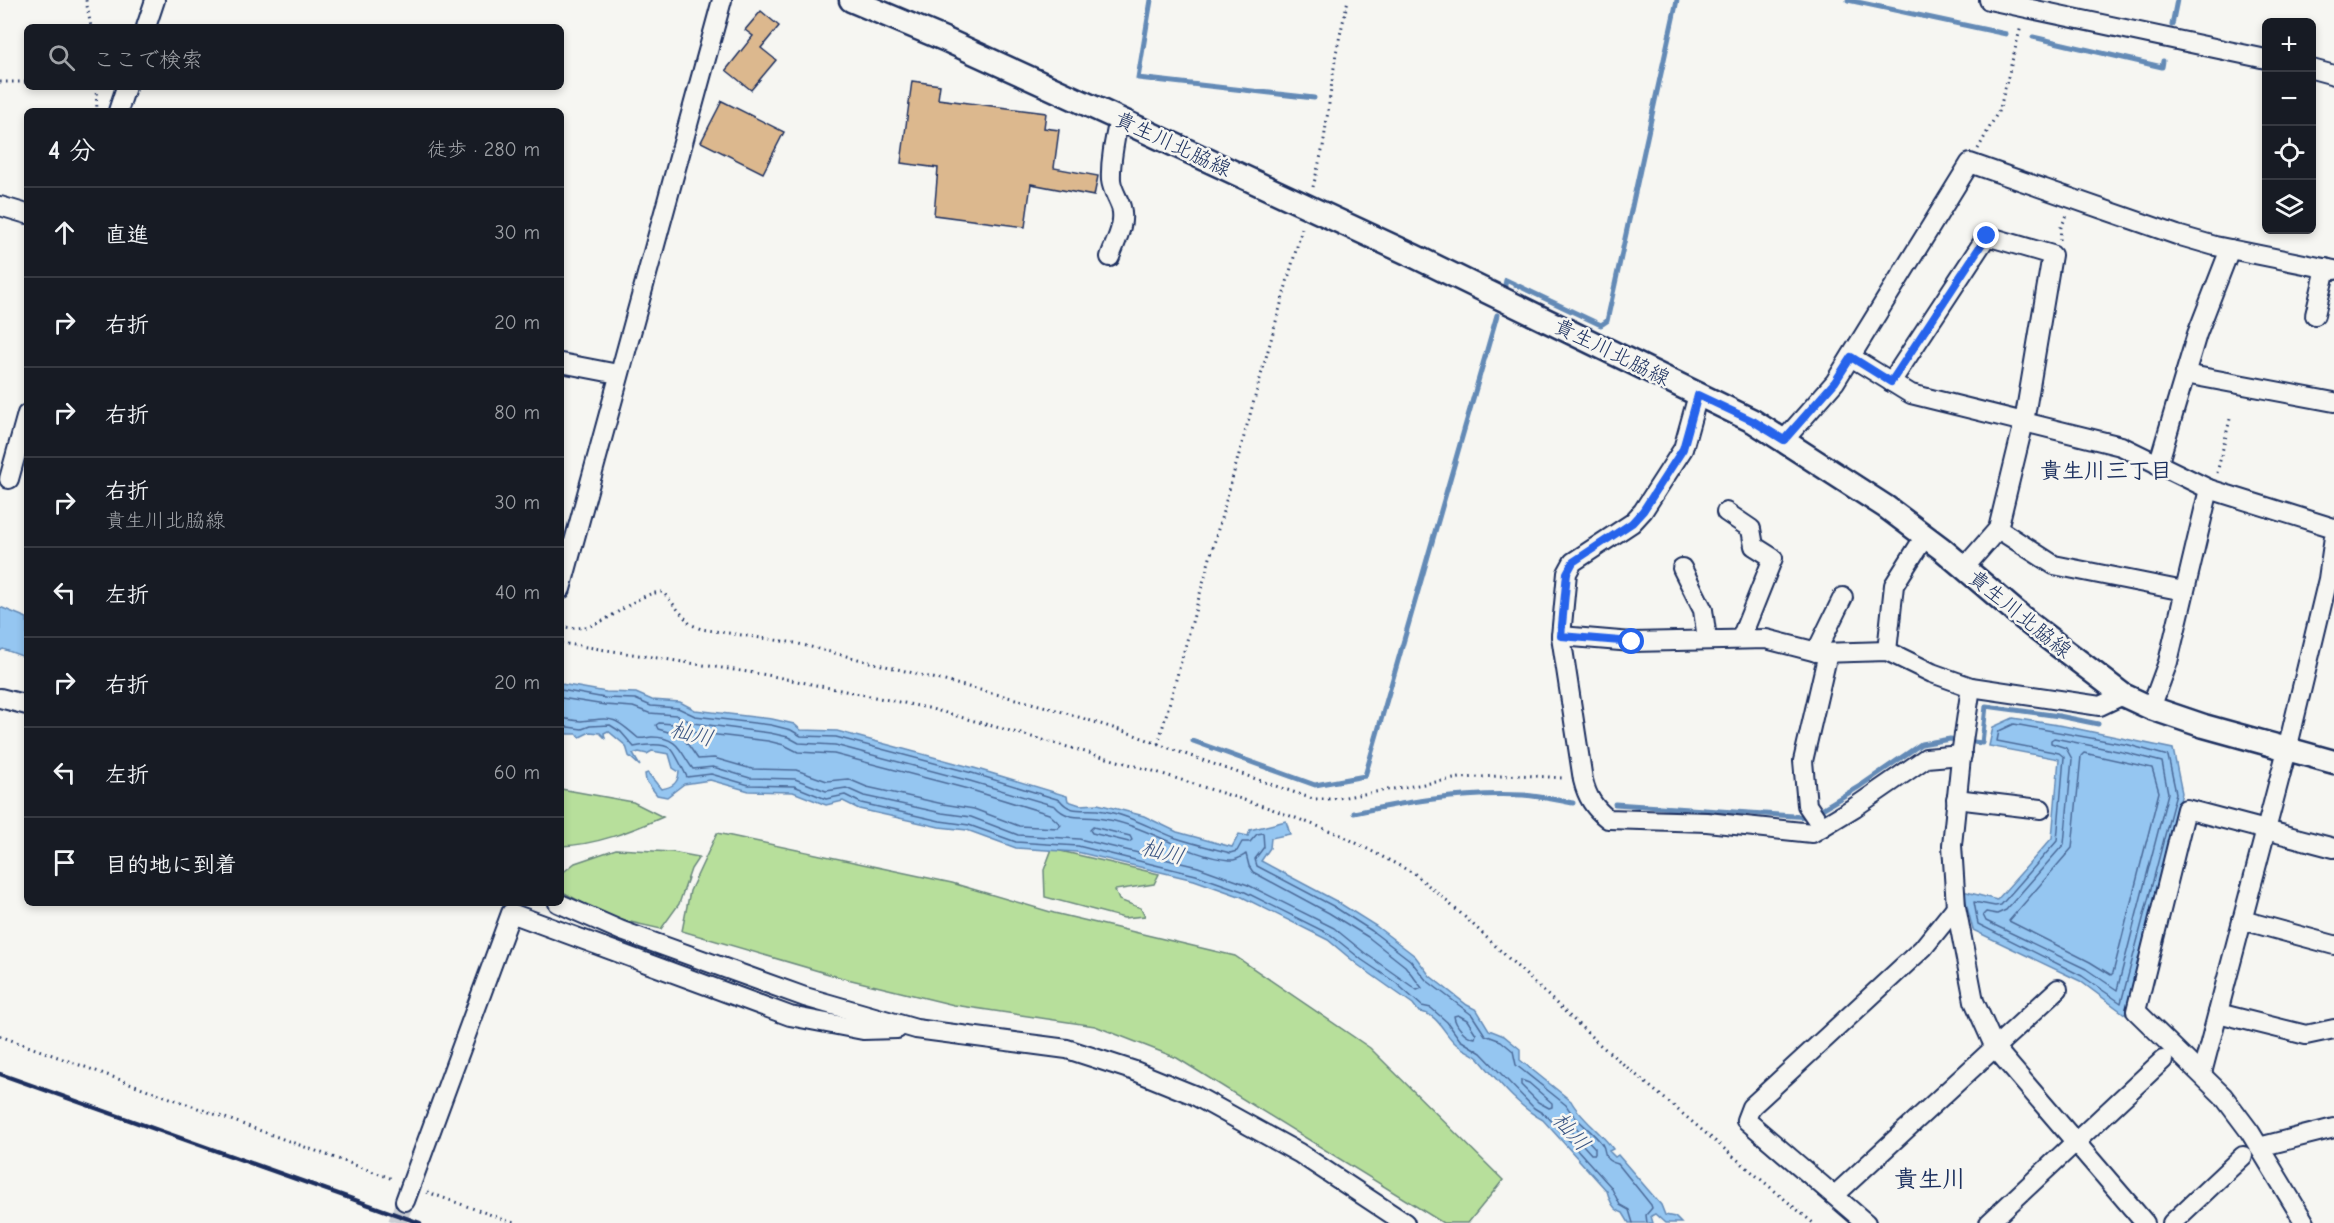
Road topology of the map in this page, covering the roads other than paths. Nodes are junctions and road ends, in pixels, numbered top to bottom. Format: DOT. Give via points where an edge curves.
graph roads {
  1 [pos="155,0"];
  2 [pos="722,0"];
  3 [pos="850,0"];
  4 [pos="1989,0"];
  5 [pos="147,24"];
  6 [pos="2262,58"];
  7 [pos="2316,70"];
  8 [pos="2334,75"];
  9 [pos="125,90"];
  10 [pos="119,108"];
  11 [pos="1119,119"];
  12 [pos="0,206"];
  13 [pos="24,213"];
  14 [pos="2230,249"];
  15 [pos="1110,257"];
  16 [pos="2330,269"];
  17 [pos="2314,315"];
  18 [pos="1851,357"];
  19 [pos="564,364"];
  20 [pos="618,374"];
  21 [pos="2185,374"];
  22 [pos="1891,382"];
  23 [pos="1698,395"];
  24 [pos="2334,402"];
  25 [pos="2024,422"];
  26 [pos="24,425"];
  27 [pos="1784,440"];
  28 [pos="2158,465"];
  29 [pos="9,479"];
  30 [pos="2209,489"];
  31 [pos="1726,512"];
  32 [pos="2334,528"];
  33 [pos="1998,529"];
  34 [pos="1925,536"];
  35 [pos="2334,537"];
  36 [pos="1682,568"];
  37 [pos="1964,568"];
  38 [pos="564,578"];
  39 [pos="2184,591"];
  40 [pos="1843,597"];
  41 [pos="1561,636"];
  42 [pos="1741,638"];
  43 [pos="1707,639"];
  44 [pos="1887,651"];
  45 [pos="1822,653"];
  46 [pos="1971,687"];
  47 [pos="2123,695"];
  48 [pos="0,698"];
  49 [pos="24,704"];
  50 [pos="2151,708"];
  51 [pos="1962,745"];
  52 [pos="2287,750"];
  53 [pos="2334,762"];
  54 [pos="1956,799"];
  55 [pos="2041,808"];
  56 [pos="1822,827"];
  57 [pos="2266,830"];
  58 [pos="2334,848"];
  59 [pos="564,906"];
  60 [pos="1956,907"];
  61 [pos="2242,920"];
  62 [pos="2334,945"];
  63 [pos="2058,989"];
  64 [pos="2218,1013"];
  65 [pos="916,1029"];
  66 [pos="2334,1029"];
  67 [pos="1995,1048"];
  68 [pos="2163,1060"];
  69 [pos="2202,1073"];
  70 [pos="2334,1128"];
  71 [pos="2076,1142"];
  72 [pos="2251,1151"];
  73 [pos="408,1193"];
  74 [pos="1835,1196"];
  75 [pos="1405,1223"];
  76 [pos="1866,1223"];
  77 [pos="1989,1223"];
  78 [pos="2145,1223"];
  79 [pos="2172,1223"];
  80 [pos="2305,1223"];
  1 -- 5 [label="street"];
  2 -- 20 [label="street"];
  3 -- 11 [label="main road, 貴生川北脇線"];
  4 -- 6 [label="street"];
  7 -- 8 [label="street"];
  9 -- 10 [label="street"];
  11 -- 15 [label="street" via="1111,181 1122,223"];
  11 -- 23 [label="main road, 貴生川北脇線"];
  12 -- 13 [label="street"];
  14 -- 16 [label="street"];
  14 -- 18 [label="street" via="2177,236 1970,163"];
  14 -- 21 [label="street"];
  16 -- 17 [label="street"];
  18 -- 22 [label="street"];
  18 -- 27 [label="street" via="1835,382"];
  19 -- 20 [label="street"];
  20 -- 38 [label="street"];
  21 -- 24 [label="street"];
  21 -- 28 [label="street"];
  22 -- 25 [label="street" via="1911,394"];
  22 -- 25 [label="street" via="1987,236 2052,255"];
  23 -- 27 [label="main road, 貴生川北脇線"];
  23 -- 41 [label="street" via="1683,449 1643,511 1632,523 1573,562 1567,573"];
  25 -- 28 [label="street" via="2121,446"];
  25 -- 33 [label="street"];
  26 -- 29 [label="street"];
  27 -- 34 [label="main road, 貴生川北脇線"];
  28 -- 30 [label="street"];
  30 -- 32 [label="street"];
  30 -- 39 [label="street"];
  31 -- 42 [label="street" via="1751,529 1754,546 1773,558"];
  33 -- 37 [label="street"];
  33 -- 39 [label="street" via="2054,565"];
  34 -- 37 [label="main road, 貴生川北脇線"];
  34 -- 44 [label="street" via="1894,585"];
  35 -- 52 [label="street" via="2328,579"];
  36 -- 43 [label="street" via="1703,610"];
  37 -- 47 [label="main road, 貴生川北脇線"];
  39 -- 50 [label="street" via="2168,662"];
  40 -- 45 [label="street"];
  41 -- 43 [label="street" via="1632,642"];
  41 -- 56 [label="street" via="1586,793 1596,810 1608,819 1707,822 1812,832"];
  42 -- 43 [label="street"];
  42 -- 45 [label="street" via="1766,639"];
  44 -- 45 [label="street"];
  44 -- 46 [label="street"];
  45 -- 56 [label="street" via="1803,761 1807,805"];
  46 -- 47 [label="street" via="2100,706"];
  46 -- 51 [label="street"];
  47 -- 50 [label="main road, 貴生川北脇線"];
  48 -- 49 [label="street"];
  50 -- 52 [label="main road, 貴生川北脇線"];
  51 -- 54 [label="street"];
  51 -- 56 [label="street" via="1926,758"];
  52 -- 53 [label="main road, 貴生川北脇線"];
  52 -- 57 [label="street"];
  54 -- 55 [label="street"];
  54 -- 60 [label="street" via="1952,845"];
  57 -- 58 [label="street"];
  57 -- 61 [label="street"];
  57 -- 69 [label="street" via="2186,809 2136,1011"];
  59 -- 65 [label="street" via="622,931 805,997"];
  60 -- 67 [label="street" via="1974,1001"];
  60 -- 74 [label="street" via="1923,948 1751,1107 1748,1114 1746,1120"];
  61 -- 62 [label="street"];
  61 -- 64 [label="street"];
  63 -- 67 [label="street"];
  64 -- 66 [label="street" via="2306,1035"];
  64 -- 69 [label="street"];
  65 -- 73 [label="street" via="863,1030 790,1016 511,913"];
  65 -- 75 [label="street" via="1067,1049 1135,1071 1194,1095 1299,1153"];
  67 -- 71 [label="street"];
  67 -- 74 [label="street"];
  68 -- 71 [label="street"];
  69 -- 72 [label="street" via="2223,1096"];
  70 -- 72 [label="street"];
  71 -- 77 [label="street"];
  71 -- 78 [label="street"];
  72 -- 79 [label="street"];
  72 -- 80 [label="street"];
  74 -- 76 [label="street"];
}
